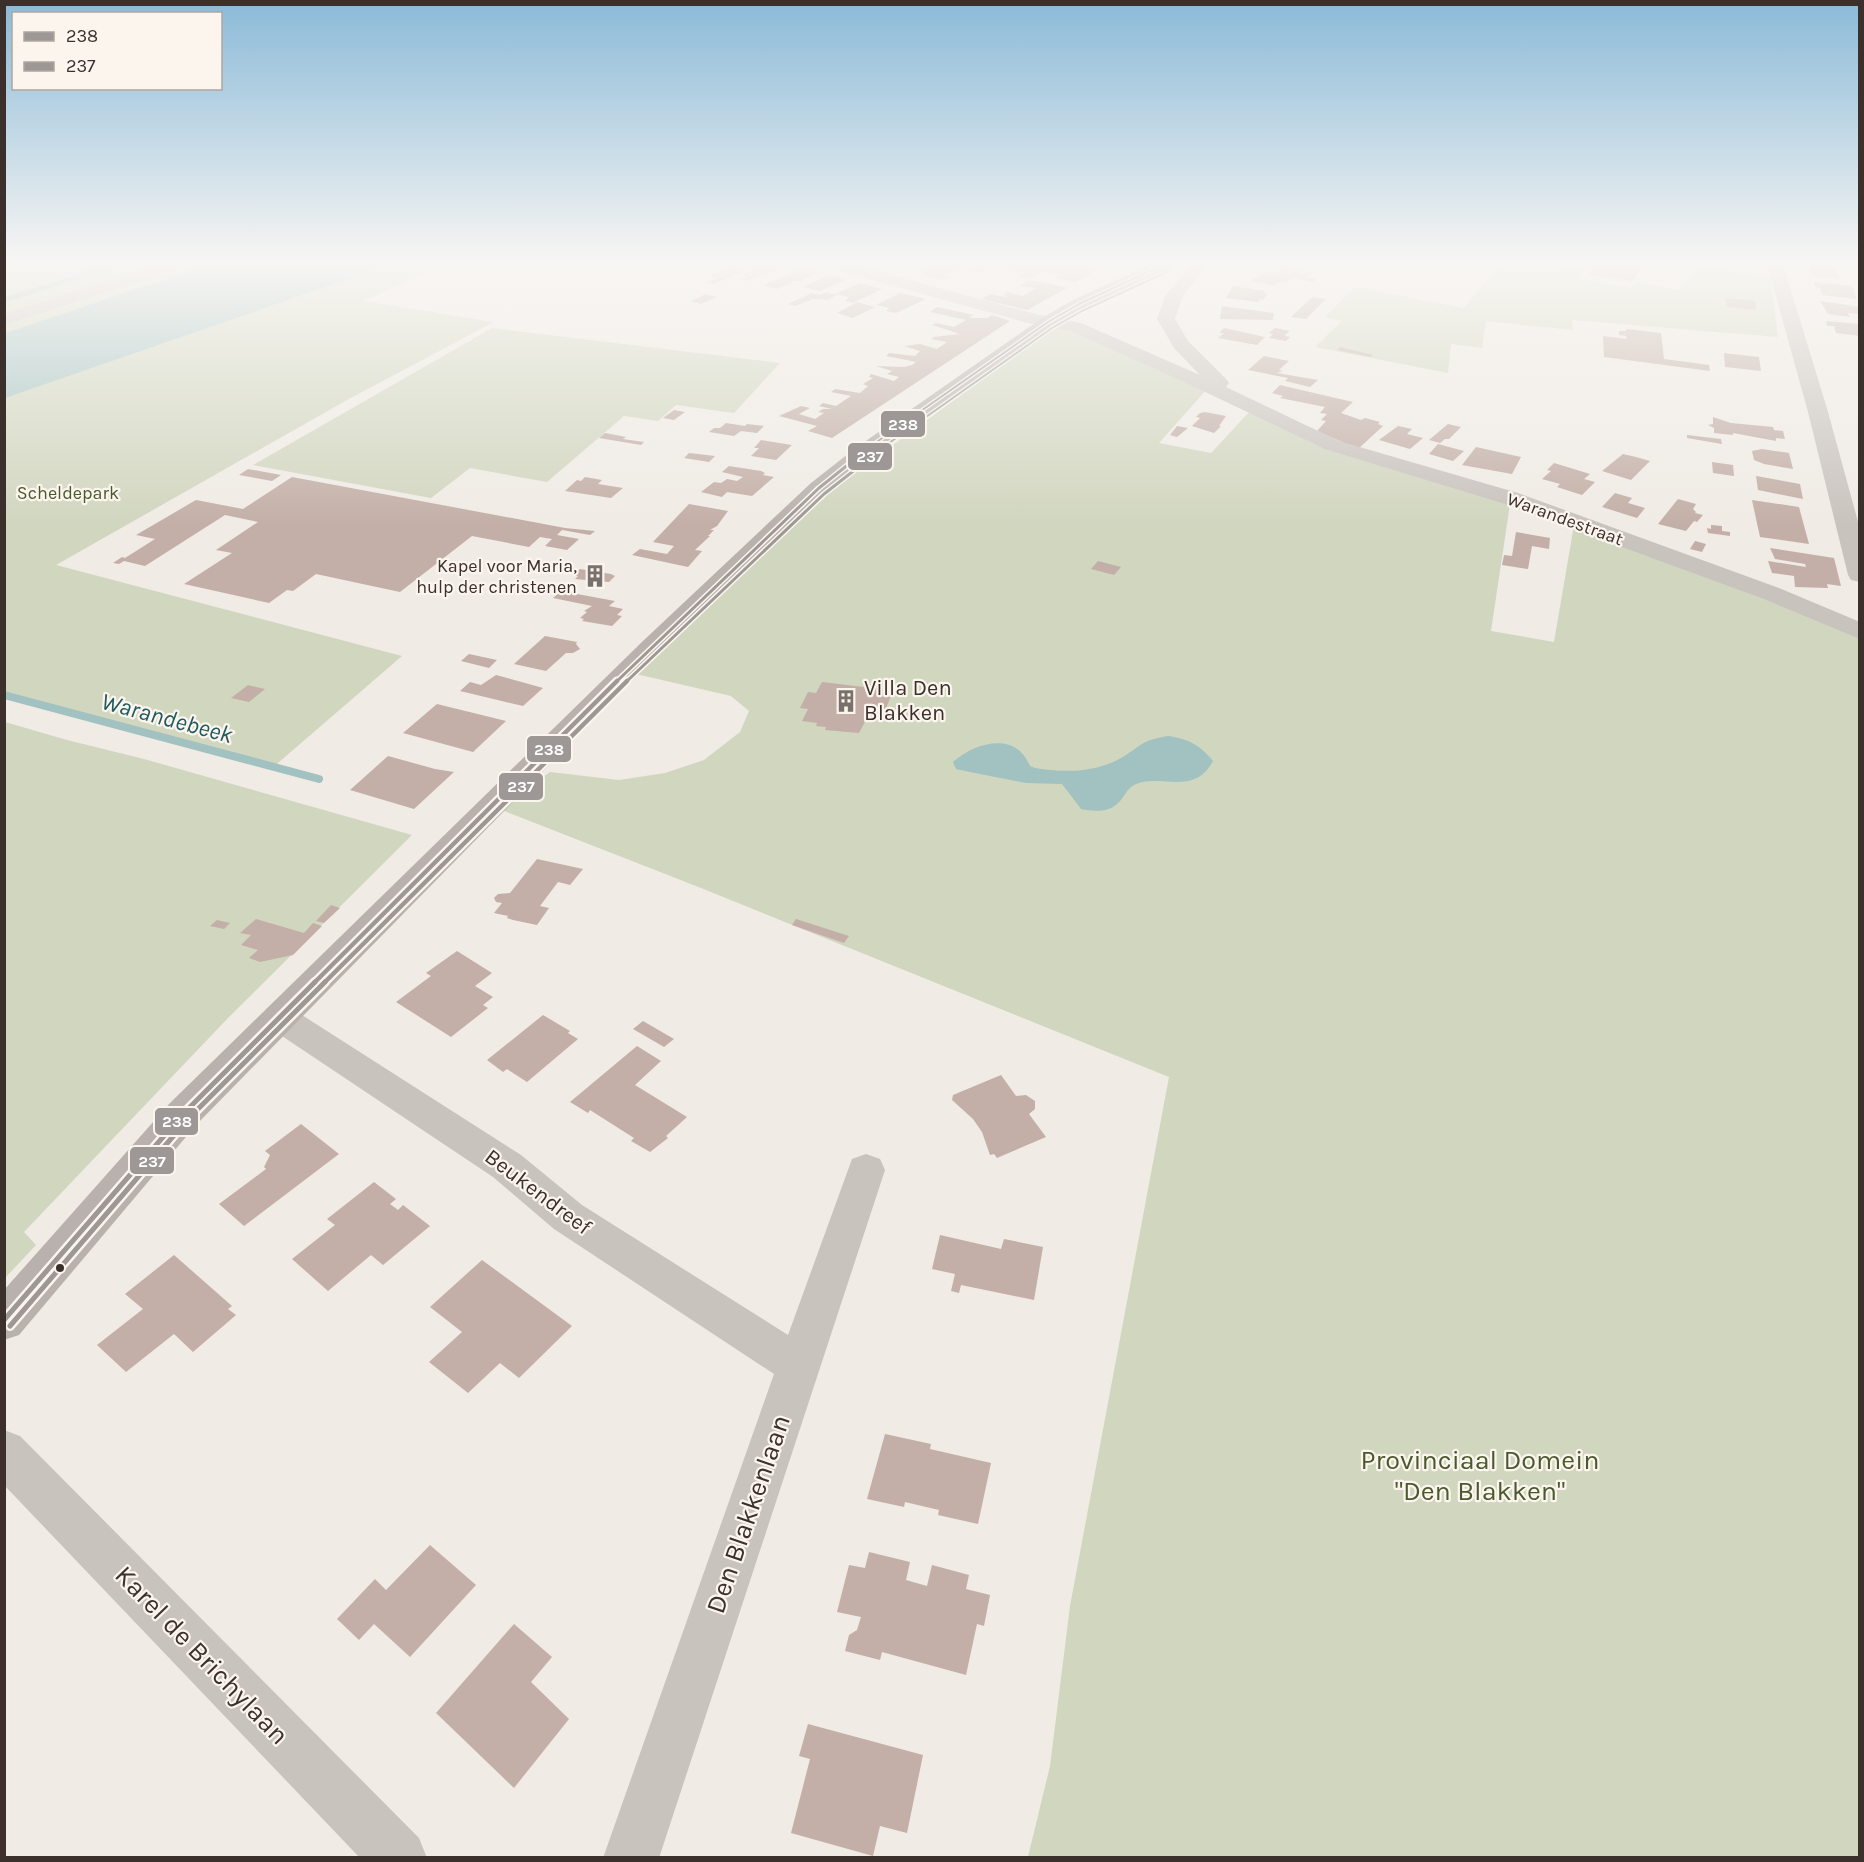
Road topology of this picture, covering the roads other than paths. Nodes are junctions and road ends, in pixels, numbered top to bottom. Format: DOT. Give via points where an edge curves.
graph roads {
  1 [pos="1004,351"];
  2 [pos="1130,351"];
  3 [pos="1187,351"];
  4 [pos="1800,351"];
  5 [pos="1268,415"];
  6 [pos="1860,575"];
  7 [pos="1860,601"];
  8 [pos="1833,618"];
  9 [pos="1860,631"];
  10 [pos="279,1017"];
  11 [pos="866,1170"];
  12 [pos="4,1321"];
  13 [pos="799,1366"];
  14 [pos="4,1452"];
  15 [pos="399,1857"];
  16 [pos="631,1857"];
  1 -- 10 [label="main road" via="819,488 646,651"];
  2 -- 5 [label="street, Warandestraat"];
  3 -- 5 [label="street, Warandestraat" via="1219,382"];
  4 -- 6 [label="street"];
  5 -- 8 [label="street, Warandestraat" via="1332,445 1509,498"];
  7 -- 8 [label="street"];
  8 -- 9 [label="street, Warandestraat"];
  10 -- 12 [label="main road" via="183,1113"];
  10 -- 13 [label="street, Beukendreef" via="507,1166 568,1217"];
  11 -- 13 [label="street, Den Blakkenlaan"];
  13 -- 16 [label="street, Den Blakkenlaan"];
  14 -- 15 [label="street, Karel de Brichylaan"];
}
